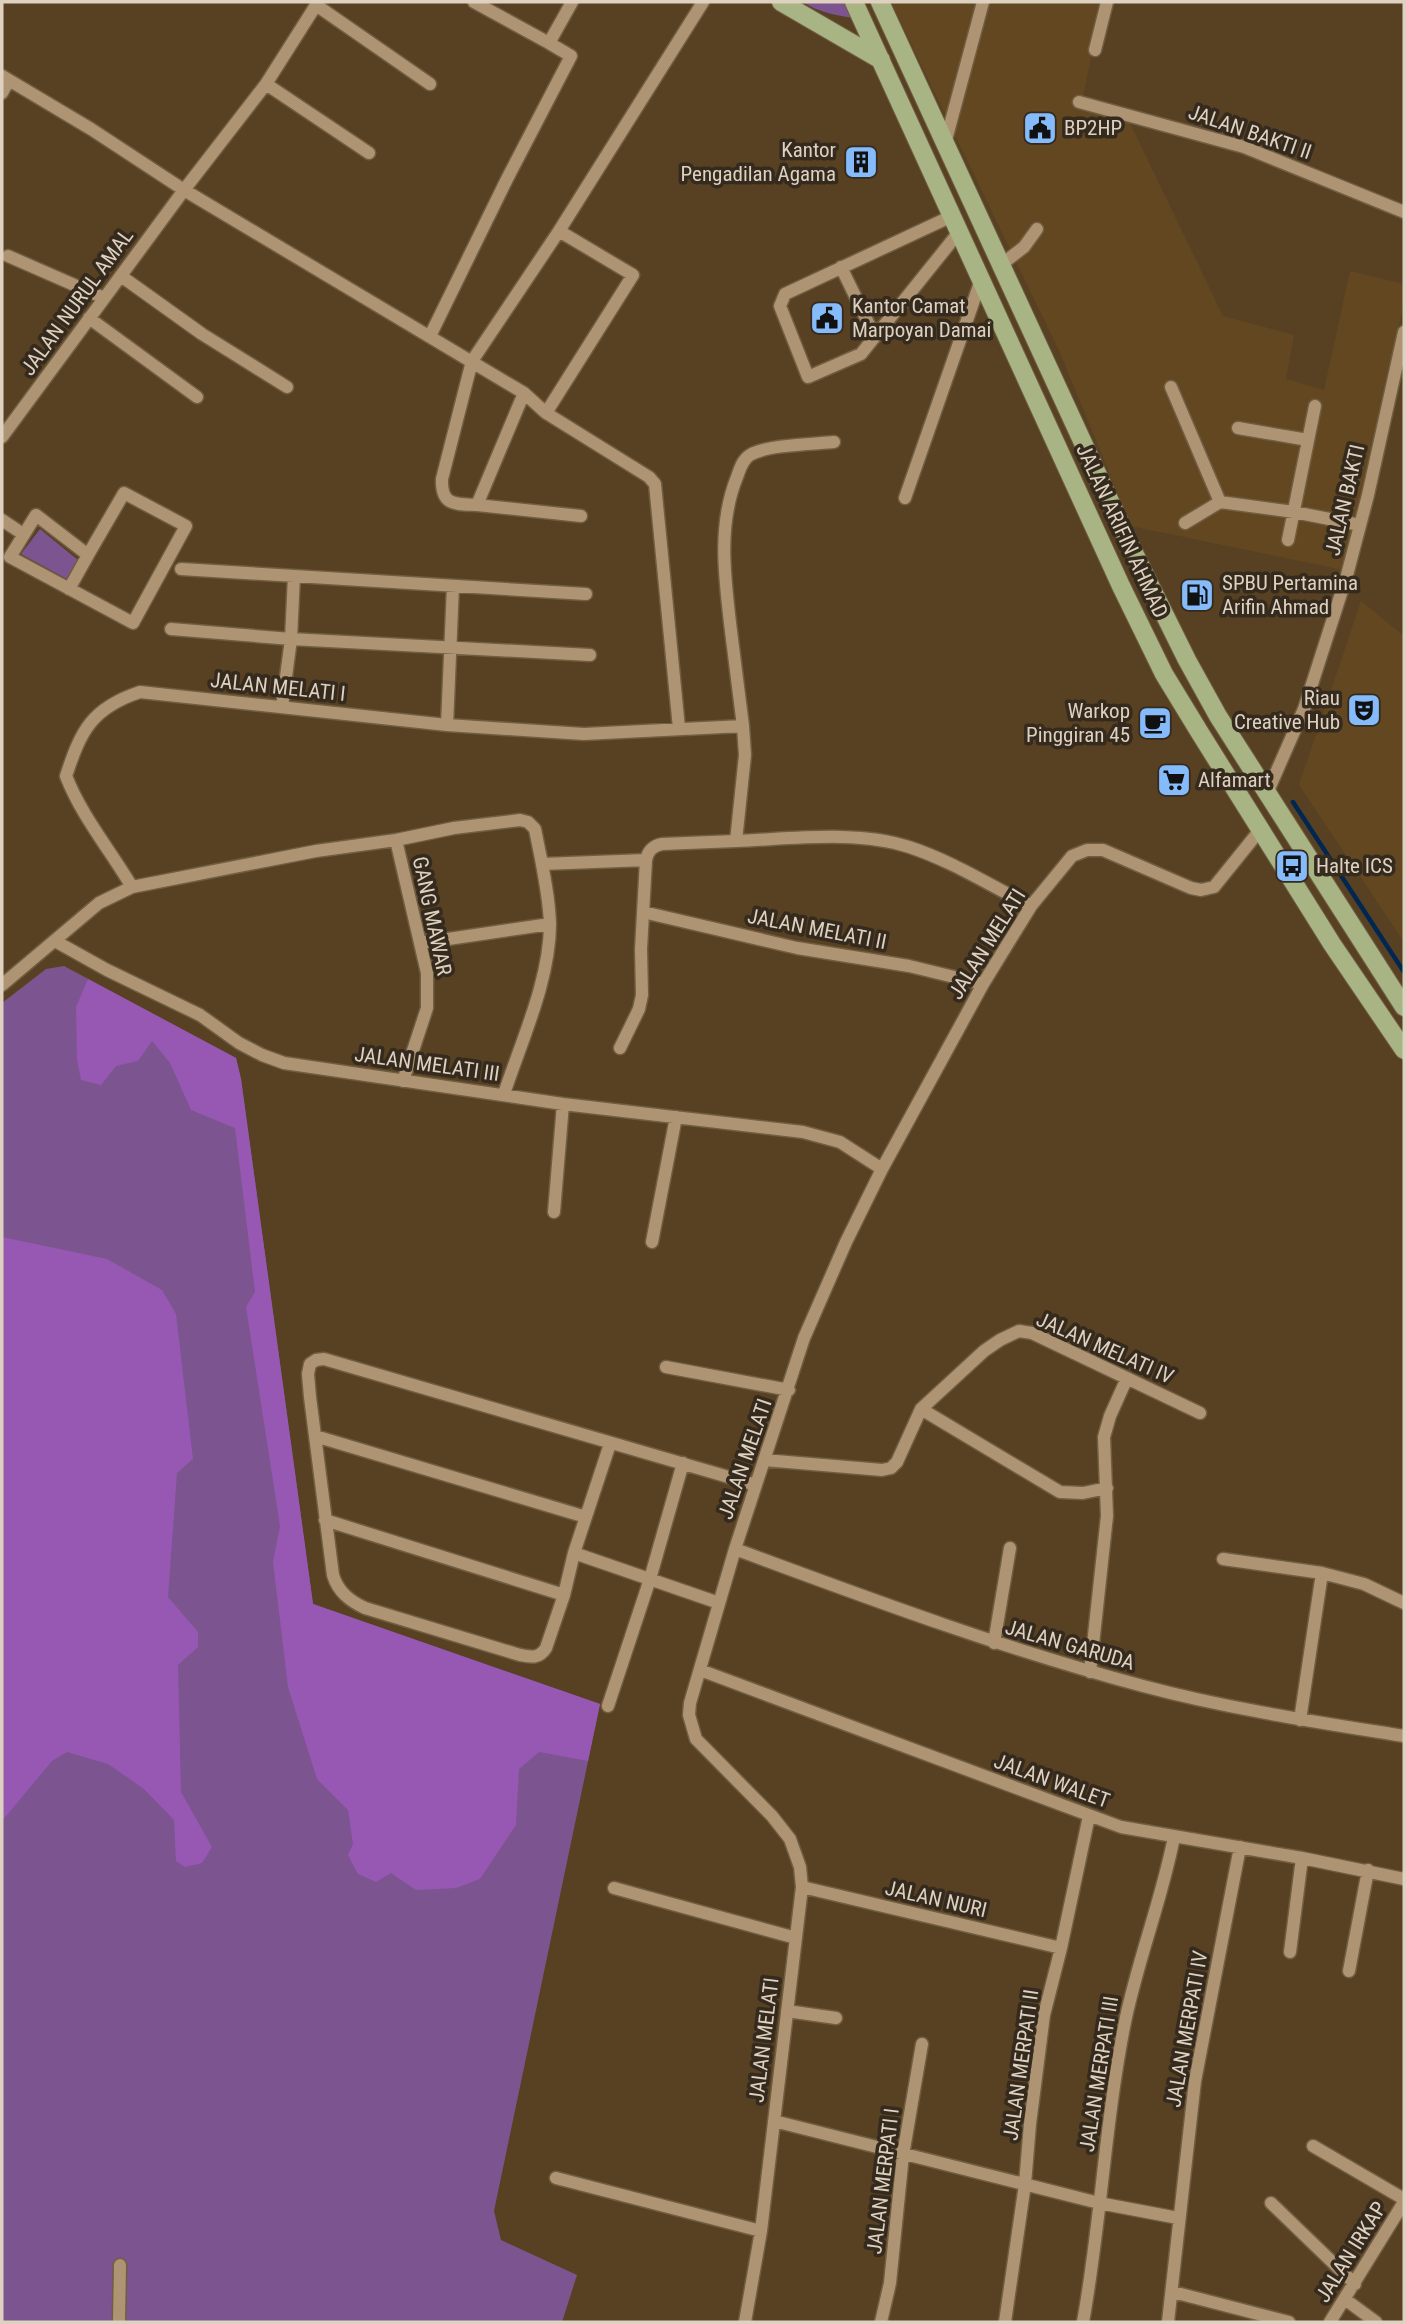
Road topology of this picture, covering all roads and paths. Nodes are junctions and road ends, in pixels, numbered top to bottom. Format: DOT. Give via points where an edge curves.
graph roads {
  1 [pos="474,2"];
  2 [pos="572,2"];
  3 [pos="703,2"];
  4 [pos="781,2"];
  5 [pos="854,2"];
  6 [pos="880,2"];
  7 [pos="984,2"];
  8 [pos="1107,2"];
  9 [pos="317,3"];
  10 [pos="549,43"];
  11 [pos="1096,50"];
  12 [pos="881,60"];
  13 [pos="5,78"];
  14 [pos="266,84"];
  15 [pos="430,84"];
  16 [pos="2,93"];
  17 [pos="1079,102"];
  18 [pos="946,140"];
  19 [pos="369,153"];
  20 [pos="184,190"];
  21 [pos="1404,212"];
  22 [pos="956,224"];
  23 [pos="1037,229"];
  24 [pos="559,231"];
  25 [pos="8,256"];
  26 [pos="1002,264"];
  27 [pos="841,267"];
  28 [pos="121,276"];
  29 [pos="981,280"];
  30 [pos="104,298"];
  31 [pos="89,318"];
  32 [pos="1404,332"];
  33 [pos="430,336"];
  34 [pos="875,337"];
  35 [pos="472,361"];
  36 [pos="1399,372"];
  37 [pos="287,387"];
  38 [pos="1171,387"];
  39 [pos="524,393"];
  40 [pos="197,397"];
  41 [pos="1315,406"];
  42 [pos="1068,409"];
  43 [pos="546,413"];
  44 [pos="1045,421"];
  45 [pos="1238,428"];
  46 [pos="2,437"];
  47 [pos="1308,440"];
  48 [pos="834,442"];
  49 [pos="905,498"];
  50 [pos="1220,502"];
  51 [pos="477,505"];
  52 [pos="1294,512"];
  53 [pos="581,516"];
  54 [pos="2,520"];
  55 [pos="1185,523"];
  56 [pos="1360,525"];
  57 [pos="23,534"];
  58 [pos="1288,540"];
  59 [pos="88,555"];
  60 [pos="181,569"];
  61 [pos="294,576"];
  62 [pos="453,586"];
  63 [pos="69,589"];
  64 [pos="586,594"];
  65 [pos="171,629"];
  66 [pos="291,639"];
  67 [pos="452,647"];
  68 [pos="590,656"];
  69 [pos="282,708"];
  70 [pos="447,725"];
  71 [pos="743,726"];
  72 [pos="679,728"];
  73 [pos="1268,791"];
  74 [pos="1260,830"];
  75 [pos="396,840"];
  76 [pos="736,841"];
  77 [pos="646,860"];
  78 [pos="542,864"];
  79 [pos="132,887"];
  80 [pos="1031,906"];
  81 [pos="643,912"];
  82 [pos="550,924"];
  83 [pos="55,941"];
  84 [pos="421,943"];
  85 [pos="983,984"];
  86 [pos="2,985"];
  87 [pos="1404,1007"];
  88 [pos="620,1048"];
  89 [pos="1404,1050"];
  90 [pos="403,1081"];
  91 [pos="504,1094"];
  92 [pos="563,1104"];
  93 [pos="676,1117"];
  94 [pos="883,1169"];
  95 [pos="554,1212"];
  96 [pos="652,1242"];
  97 [pos="666,1367"];
  98 [pos="1127,1378"];
  99 [pos="789,1390"];
  100 [pos="921,1409"];
  101 [pos="1200,1413"];
  102 [pos="315,1436"];
  103 [pos="610,1444"];
  104 [pos="764,1460"];
  105 [pos="683,1463"];
  106 [pos="756,1485"];
  107 [pos="1107,1488"];
  108 [pos="586,1517"];
  109 [pos="325,1520"];
  110 [pos="1010,1548"];
  111 [pos="735,1549"];
  112 [pos="573,1553"];
  113 [pos="1223,1559"];
  114 [pos="1322,1573"];
  115 [pos="650,1579"];
  116 [pos="564,1595"];
  117 [pos="719,1603"];
  118 [pos="1404,1603"];
  119 [pos="993,1643"];
  120 [pos="700,1670"];
  121 [pos="1090,1672"];
  122 [pos="608,1706"];
  123 [pos="1300,1720"];
  124 [pos="1404,1736"];
  125 [pos="1089,1816"];
  126 [pos="1174,1837"];
  127 [pos="1240,1847"];
  128 [pos="1302,1858"];
  129 [pos="1368,1870"];
  130 [pos="1404,1879"];
  131 [pos="802,1887"];
  132 [pos="614,1888"];
  133 [pos="796,1938"];
  134 [pos="1061,1948"];
  135 [pos="1290,1952"];
  136 [pos="1349,1971"];
  137 [pos="786,2011"];
  138 [pos="836,2018"];
  139 [pos="922,2044"];
  140 [pos="774,2121"];
  141 [pos="1313,2146"];
  142 [pos="903,2155"];
  143 [pos="555,2178"];
  144 [pos="1025,2184"];
  145 [pos="1099,2203"];
  146 [pos="1271,2203"];
  147 [pos="1404,2203"];
  148 [pos="1178,2218"];
  149 [pos="761,2231"];
  150 [pos="120,2264"];
  151 [pos="1355,2284"];
  152 [pos="1173,2292"];
  153 [pos="1346,2300"];
  154 [pos="119,2322"];
  155 [pos="745,2322"];
  156 [pos="881,2322"];
  157 [pos="1006,2322"];
  158 [pos="1083,2322"];
  159 [pos="1168,2322"];
  160 [pos="1289,2322"];
  161 [pos="1330,2322"];
  162 [pos="1376,2322"];
  1 -- 10 [label="street"];
  2 -- 10 [label="street"];
  3 -- 24 [label="street"];
  4 -- 12 [label="main road"];
  5 -- 12 [label="main road, JALAN ARIFIN AHMAD"];
  6 -- 18 [label="main road, JALAN ARIFIN AHMAD"];
  7 -- 18 [label="street"];
  8 -- 11 [label="street"];
  9 -- 14 [label="street, JALAN NURUL AMAL"];
  9 -- 15 [label="street"];
  10 -- 33 [label="street" via="571,56"];
  12 -- 22 [label="main road, JALAN ARIFIN AHMAD"];
  13 -- 16 [label="street"];
  13 -- 20 [label="street"];
  14 -- 19 [label="street"];
  14 -- 20 [label="street, JALAN NURUL AMAL"];
  17 -- 21 [label="street, JALAN BAKTI II" via="1244,147"];
  18 -- 26 [label="main road, JALAN ARIFIN AHMAD"];
  20 -- 28 [label="street, JALAN NURUL AMAL"];
  20 -- 33 [label="street"];
  22 -- 27 [label="street"];
  22 -- 29 [label="main road, JALAN ARIFIN AHMAD"];
  22 -- 34 [label="street"];
  23 -- 26 [label="street" via="1024,247"];
  24 -- 35 [label="street"];
  24 -- 43 [label="street" via="633,275"];
  25 -- 30 [label="street"];
  26 -- 42 [label="main road, JALAN ARIFIN AHMAD"];
  27 -- 34 [label="street"];
  27 -- 34 [label="street" via="785,294 780,306 808,377 861,354"];
  28 -- 30 [label="street, JALAN NURUL AMAL"];
  28 -- 37 [label="street"];
  29 -- 44 [label="main road, JALAN ARIFIN AHMAD"];
  29 -- 49 [label="street"];
  30 -- 31 [label="street, JALAN NURUL AMAL"];
  31 -- 40 [label="street"];
  31 -- 46 [label="street, JALAN NURUL AMAL"];
  32 -- 36 [label="street, JALAN BAKTI"];
  33 -- 35 [label="street"];
  35 -- 39 [label="street"];
  35 -- 51 [label="street" via="442,487 452,503"];
  36 -- 56 [label="street, JALAN BAKTI"];
  38 -- 50 [label="street"];
  39 -- 43 [label="street"];
  39 -- 51 [label="street"];
  41 -- 47 [label="street"];
  42 -- 44 [label="main road"];
  42 -- 73 [label="main road, JALAN ARIFIN AHMAD" via="1187,660"];
  43 -- 72 [label="street" via="655,484"];
  44 -- 74 [label="main road, JALAN ARIFIN AHMAD" via="1164,674"];
  45 -- 47 [label="street"];
  47 -- 52 [label="street"];
  48 -- 71 [label="street" via="753,453 744,459 733,488 724,551"];
  50 -- 52 [label="street"];
  50 -- 55 [label="street"];
  51 -- 53 [label="street"];
  52 -- 56 [label="street"];
  52 -- 58 [label="street"];
  54 -- 57 [label="street"];
  56 -- 73 [label="street, JALAN BAKTI" via="1304,709"];
  57 -- 59 [label="street" via="36,515"];
  57 -- 63 [label="street" via="10,557"];
  59 -- 63 [label="street"];
  59 -- 63 [label="street" via="124,493 186,526 134,623"];
  60 -- 61 [label="street"];
  61 -- 62 [label="street"];
  61 -- 66 [label="street"];
  62 -- 64 [label="street"];
  62 -- 67 [label="street"];
  65 -- 66 [label="street"];
  66 -- 67 [label="street"];
  66 -- 69 [label="street"];
  67 -- 68 [label="street"];
  67 -- 70 [label="street"];
  69 -- 70 [label="street, JALAN MELATI I"];
  69 -- 79 [label="street, JALAN MELATI I" via="140,692 105,707 90,723 78,741 66,776 79,806"];
  70 -- 72 [label="street, JALAN MELATI I" via="584,734"];
  71 -- 72 [label="street, JALAN MELATI I"];
  71 -- 76 [label="street" via="745,755"];
  73 -- 87 [label="main road, JALAN ARIFIN AHMAD"];
  74 -- 80 [label="street, JALAN MELATI" via="1219,882 1206,890 1094,849 1072,856"];
  74 -- 89 [label="main road, JALAN ARIFIN AHMAD"];
  75 -- 78 [label="street" via="524,821 535,829"];
  75 -- 79 [label="street"];
  75 -- 84 [label="street, GANG MAWAR"];
  76 -- 77 [label="street" via="657,845"];
  76 -- 80 [label="street" via="831,838 908,847"];
  77 -- 78 [label="street"];
  77 -- 81 [label="street"];
  78 -- 82 [label="street"];
  79 -- 83 [label="street" via="99,904"];
  80 -- 85 [label="street, JALAN MELATI"];
  81 -- 85 [label="street, JALAN MELATI II"];
  81 -- 88 [label="street" via="642,995"];
  82 -- 84 [label="street"];
  82 -- 91 [label="street" via="541,985"];
  83 -- 86 [label="street"];
  83 -- 90 [label="street, JALAN MELATI III" via="200,1015 262,1055 284,1063"];
  84 -- 90 [label="street, GANG MAWAR" via="427,1008"];
  85 -- 94 [label="street, JALAN MELATI"];
  90 -- 91 [label="street, JALAN MELATI III"];
  91 -- 92 [label="street, JALAN MELATI III"];
  92 -- 93 [label="street, JALAN MELATI III"];
  92 -- 95 [label="street"];
  93 -- 94 [label="street, JALAN MELATI III" via="827,1138"];
  93 -- 96 [label="street"];
  94 -- 99 [label="street, JALAN MELATI" via="823,1293"];
  97 -- 99 [label="street"];
  98 -- 100 [label="street, JALAN MELATI IV" via="1019,1331 984,1351"];
  98 -- 101 [label="street, JALAN MELATI IV"];
  98 -- 107 [label="street" via="1104,1437"];
  99 -- 104 [label="street, JALAN MELATI"];
  100 -- 104 [label="street, JALAN MELATI IV" via="897,1462 887,1470"];
  100 -- 107 [label="street" via="1060,1492"];
  102 -- 103 [label="street" via="309,1368 313,1361 324,1359"];
  102 -- 108 [label="street"];
  102 -- 109 [label="street"];
  103 -- 105 [label="street"];
  103 -- 108 [label="street"];
  104 -- 106 [label="street, JALAN MELATI"];
  105 -- 106 [label="street"];
  105 -- 115 [label="street"];
  106 -- 111 [label="street, JALAN MELATI"];
  107 -- 121 [label="street"];
  108 -- 112 [label="street"];
  109 -- 116 [label="street"];
  109 -- 116 [label="street" via="335,1583 348,1599 365,1608 535,1657 546,1648"];
  110 -- 119 [label="street"];
  111 -- 117 [label="street, JALAN MELATI"];
  111 -- 119 [label="street, JALAN GARUDA"];
  112 -- 115 [label="street"];
  112 -- 116 [label="street"];
  113 -- 114 [label="street"];
  114 -- 118 [label="street" via="1364,1584"];
  114 -- 123 [label="street"];
  115 -- 117 [label="street"];
  115 -- 122 [label="street"];
  117 -- 120 [label="street, JALAN MELATI"];
  119 -- 121 [label="street, JALAN GARUDA"];
  120 -- 125 [label="street, JALAN WALET"];
  120 -- 131 [label="street, JALAN MELATI" via="689,1715 696,1739 783,1829 797,1854"];
  121 -- 123 [label="street, JALAN GARUDA"];
  123 -- 124 [label="street, JALAN GARUDA"];
  125 -- 126 [label="street, JALAN WALET" via="1131,1830"];
  125 -- 134 [label="street, JALAN MERPATI II"];
  126 -- 127 [label="street, JALAN WALET"];
  126 -- 145 [label="street, JALAN MERPATI III" via="1125,2022"];
  127 -- 128 [label="street, JALAN WALET"];
  127 -- 148 [label="street, JALAN MERPATI IV" via="1195,2081"];
  128 -- 129 [label="street, JALAN WALET"];
  128 -- 135 [label="street"];
  129 -- 130 [label="street, JALAN WALET"];
  129 -- 136 [label="street"];
  131 -- 133 [label="street, JALAN MELATI"];
  131 -- 134 [label="street, JALAN NURI"];
  132 -- 133 [label="street"];
  133 -- 137 [label="street, JALAN MELATI"];
  134 -- 144 [label="street, JALAN MERPATI II" via="1044,2015"];
  137 -- 138 [label="street"];
  137 -- 140 [label="street, JALAN MELATI"];
  139 -- 142 [label="street, JALAN MERPATI I"];
  140 -- 142 [label="street"];
  140 -- 149 [label="street, JALAN MELATI"];
  141 -- 147 [label="street"];
  142 -- 144 [label="street"];
  142 -- 156 [label="street, JALAN MERPATI I" via="896,2238"];
  143 -- 149 [label="street"];
  144 -- 145 [label="street"];
  144 -- 157 [label="street, JALAN MERPATI II"];
  145 -- 148 [label="street"];
  145 -- 158 [label="street, JALAN MERPATI III"];
  146 -- 151 [label="street"];
  147 -- 151 [label="street, JALAN IRKAP"];
  148 -- 152 [label="street, JALAN MERPATI IV"];
  149 -- 155 [label="street, JALAN MELATI"];
  150 -- 154 [label="street"];
  151 -- 153 [label="street, JALAN IRKAP"];
  152 -- 159 [label="street, JALAN MERPATI IV"];
  152 -- 160 [label="street"];
  153 -- 161 [label="street, JALAN IRKAP"];
  153 -- 162 [label="street"];
}
